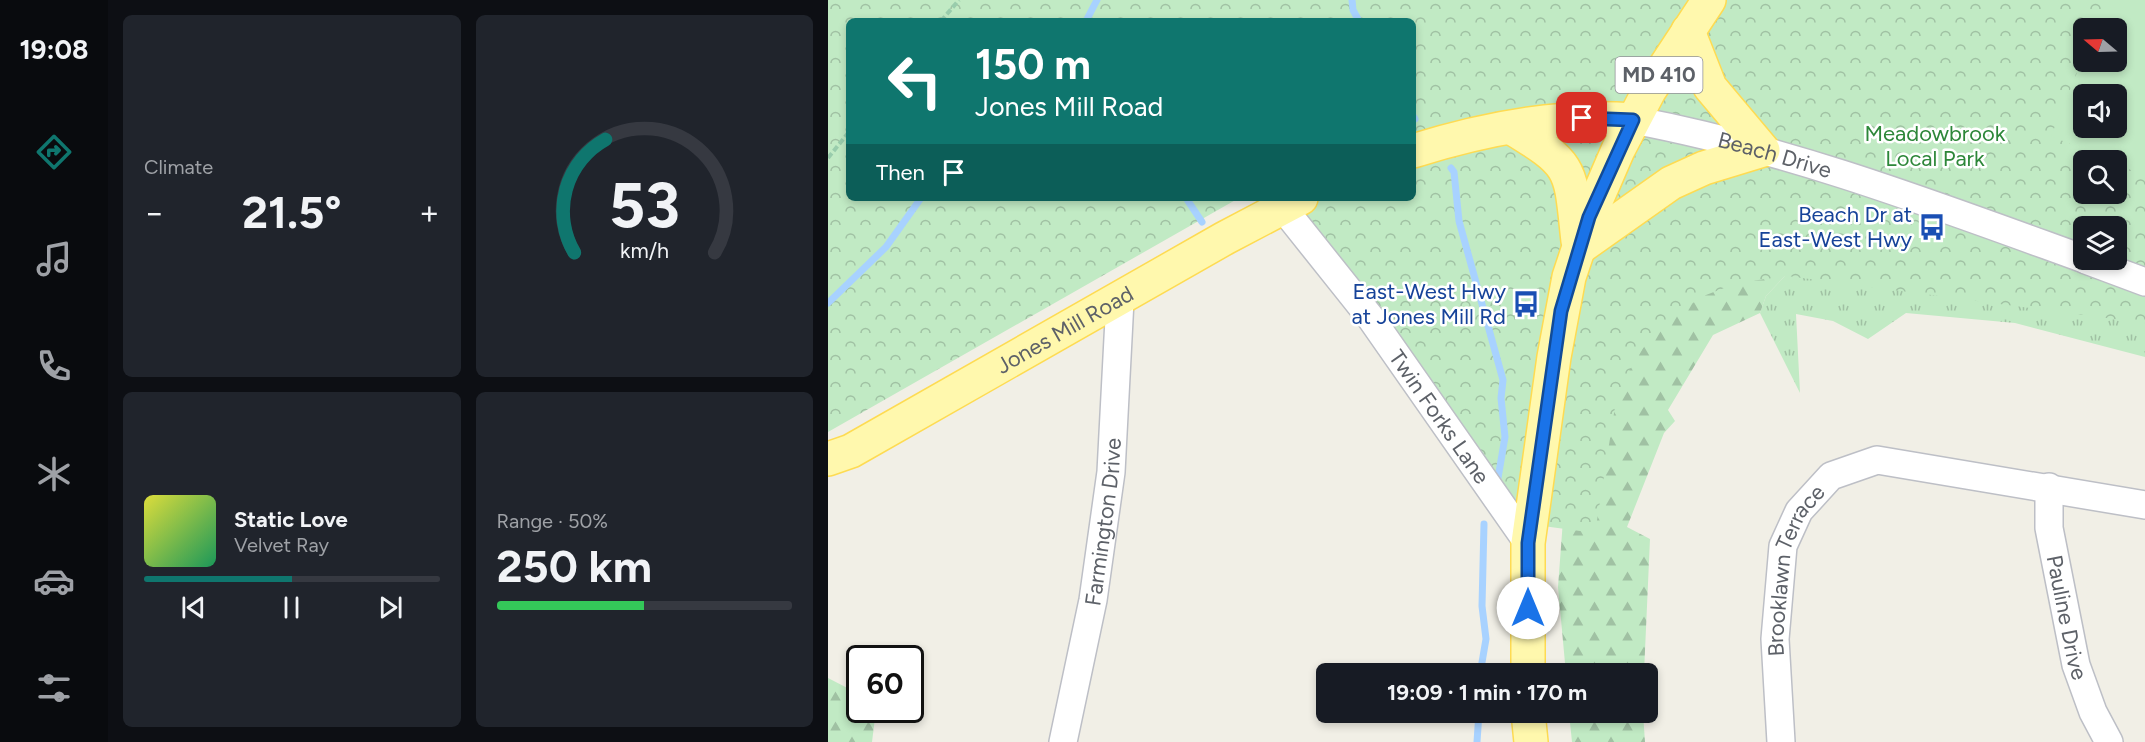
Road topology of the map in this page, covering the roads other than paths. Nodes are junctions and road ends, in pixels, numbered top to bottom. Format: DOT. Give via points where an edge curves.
graph roads {
  1 [pos="1709,0"];
  2 [pos="1688,31"];
  3 [pos="1633,120"];
  4 [pos="1512,128"];
  5 [pos="1416,150"];
  6 [pos="1763,150"];
  7 [pos="1292,203"];
  8 [pos="1579,248"];
  9 [pos="2073,255"];
  10 [pos="2113,270"];
  11 [pos="2145,282"];
  12 [pos="1120,300"];
  13 [pos="828,459"];
  14 [pos="2049,487"];
  15 [pos="2145,505"];
  16 [pos="1528,543"];
  17 [pos="1528,663"];
  18 [pos="1529,723"];
  19 [pos="1063,742"];
  20 [pos="1531,742"];
  21 [pos="1781,742"];
  22 [pos="2109,742"];
  1 -- 2 [label="main road, MD 410"];
  2 -- 3 [label="main road, MD 410"];
  2 -- 6 [label="main road" via="1710,87"];
  3 -- 4 [label="main road" via="1582,118"];
  3 -- 6 [label="street, Beach Drive"];
  3 -- 8 [label="main road, MD 410"];
  4 -- 5 [label="main road"];
  4 -- 8 [label="main road" via="1562,162 1572,190"];
  6 -- 8 [label="main road" via="1671,183"];
  6 -- 9 [label="street, Beach Drive" via="1868,181"];
  7 -- 12 [label="main road, Jones Mill Road"];
  7 -- 16 [label="street, Twin Forks Lane"];
  8 -- 16 [label="main road, MD 410" via="1561,311"];
  10 -- 11 [label="street, Beach Drive"];
  12 -- 13 [label="main road, Jones Mill Road" via="851,451"];
  12 -- 19 [label="street, Farmington Drive" via="1111,472 1093,600"];
  14 -- 15 [label="street, Brooklawn Terrace"];
  14 -- 21 [label="street, Brooklawn Terrace" via="1877,460 1831,476 1799,510 1783,546 1775,639"];
  14 -- 22 [label="street, Pauline Drive" via="2049,528 2076,665"];
  16 -- 17 [label="main road, MD 410"];
  18 -- 20 [label="main road"];
}
